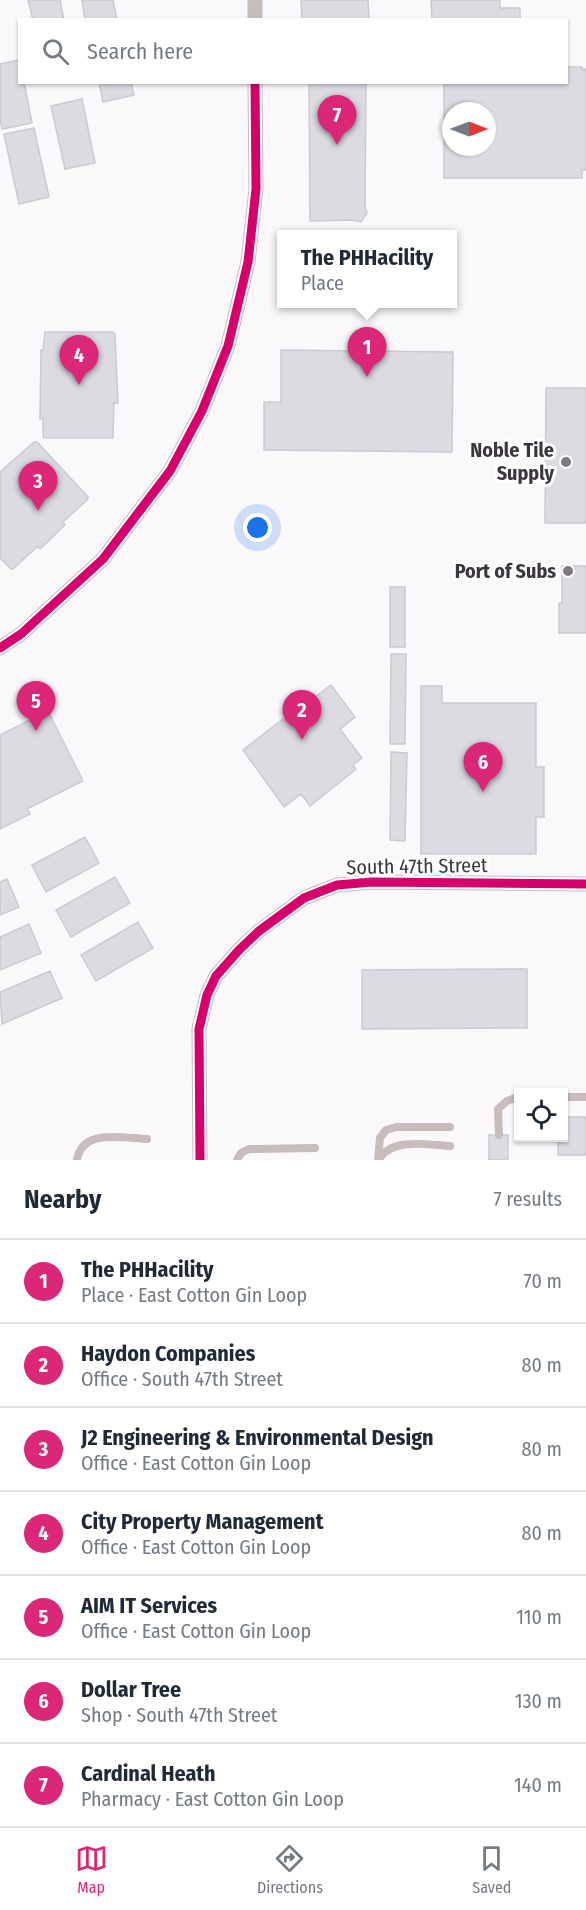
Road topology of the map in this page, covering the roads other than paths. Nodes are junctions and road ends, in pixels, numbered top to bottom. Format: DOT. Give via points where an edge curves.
graph roads {
  1 [pos="255,0"];
  2 [pos="255,18"];
  3 [pos="255,84"];
  4 [pos="0,648"];
  5 [pos="586,884"];
  6 [pos="568,1097"];
  7 [pos="586,1097"];
  8 [pos="514,1099"];
  9 [pos="450,1127"];
  10 [pos="499,1135"];
  11 [pos="147,1139"];
  12 [pos="450,1146"];
  13 [pos="315,1148"];
  14 [pos="76,1160"];
  15 [pos="200,1160"];
  16 [pos="237,1160"];
  17 [pos="378,1160"];
  1 -- 2 [label="street"];
  3 -- 4 [label="street" via="256,189 248,262 228,346 202,411 170,471 103,559 21,634"];
  5 -- 15 [label="street, South 47th Street" via="372,882 337,885 304,898 239,950 216,976 207,995 199,1029"];
  6 -- 7 [label="lane"];
  8 -- 10 [label="lane" via="498,1109"];
  9 -- 17 [label="lane" via="386,1130 380,1138"];
  11 -- 14 [label="lane" via="89,1140"];
  12 -- 17 [label="lane" via="396,1145"];
  13 -- 16 [label="lane" via="249,1149"];
}
